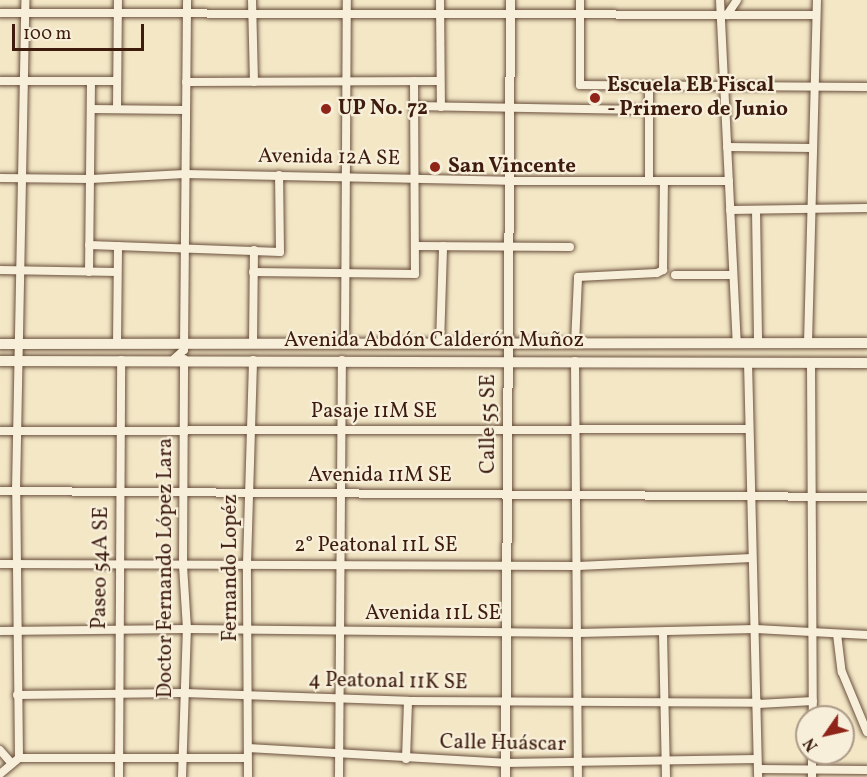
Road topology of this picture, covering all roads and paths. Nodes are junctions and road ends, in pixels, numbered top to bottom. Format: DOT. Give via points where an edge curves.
graph roads {
  1 [pos="25,0"];
  2 [pos="118,0"];
  3 [pos="187,0"];
  4 [pos="252,0"];
  5 [pos="347,0"];
  6 [pos="440,0"];
  7 [pos="510,0"];
  8 [pos="579,0"];
  9 [pos="720,0"];
  10 [pos="737,0"];
  11 [pos="817,0"];
  12 [pos="118,12"];
  13 [pos="186,12"];
  14 [pos="0,14"];
  15 [pos="25,14"];
  16 [pos="252,15"];
  17 [pos="723,15"];
  18 [pos="816,15"];
  19 [pos="346,16"];
  20 [pos="440,17"];
  21 [pos="509,17"];
  22 [pos="580,17"];
  23 [pos="0,81"];
  24 [pos="91,81"];
  25 [pos="117,81"];
  26 [pos="345,81"];
  27 [pos="414,81"];
  28 [pos="439,81"];
  29 [pos="22,82"];
  30 [pos="186,82"];
  31 [pos="254,82"];
  32 [pos="724,84"];
  33 [pos="649,85"];
  34 [pos="815,86"];
  35 [pos="867,87"];
  36 [pos="414,106"];
  37 [pos="441,107"];
  38 [pos="91,109"];
  39 [pos="117,109"];
  40 [pos="186,110"];
  41 [pos="509,110"];
  42 [pos="648,110"];
  43 [pos="727,147"];
  44 [pos="813,148"];
  45 [pos="185,174"];
  46 [pos="279,175"];
  47 [pos="344,176"];
  48 [pos="0,178"];
  49 [pos="415,178"];
  50 [pos="23,179"];
  51 [pos="91,179"];
  52 [pos="650,180"];
  53 [pos="509,181"];
  54 [pos="664,181"];
  55 [pos="729,181"];
  56 [pos="867,208"];
  57 [pos="812,209"];
  58 [pos="730,210"];
  59 [pos="756,210"];
  60 [pos="89,245"];
  61 [pos="118,246"];
  62 [pos="415,246"];
  63 [pos="443,246"];
  64 [pos="570,247"];
  65 [pos="185,248"];
  66 [pos="508,248"];
  67 [pos="254,250"];
  68 [pos="0,270"];
  69 [pos="19,270"];
  70 [pos="89,272"];
  71 [pos="117,272"];
  72 [pos="254,272"];
  73 [pos="344,273"];
  74 [pos="734,275"];
  75 [pos="675,276"];
  76 [pos="0,344"];
  77 [pos="18,344"];
  78 [pos="117,344"];
  79 [pos="184,344"];
  80 [pos="253,344"];
  81 [pos="345,344"];
  82 [pos="440,344"];
  83 [pos="508,344"];
  84 [pos="575,344"];
  85 [pos="737,344"];
  86 [pos="758,344"];
  87 [pos="808,344"];
  88 [pos="867,344"];
  89 [pos="179,359"];
  90 [pos="121,360"];
  91 [pos="253,360"];
  92 [pos="342,360"];
  93 [pos="0,361"];
  94 [pos="18,361"];
  95 [pos="508,361"];
  96 [pos="575,361"];
  97 [pos="748,362"];
  98 [pos="811,363"];
  99 [pos="867,363"];
  100 [pos="748,429"];
  101 [pos="253,430"];
  102 [pos="342,430"];
  103 [pos="507,430"];
  104 [pos="575,430"];
  105 [pos="0,431"];
  106 [pos="17,431"];
  107 [pos="119,431"];
  108 [pos="184,431"];
  109 [pos="0,491"];
  110 [pos="16,491"];
  111 [pos="120,492"];
  112 [pos="183,492"];
  113 [pos="249,494"];
  114 [pos="342,494"];
  115 [pos="507,495"];
  116 [pos="575,495"];
  117 [pos="749,496"];
  118 [pos="867,497"];
  119 [pos="813,500"];
  120 [pos="752,558"];
  121 [pos="507,563"];
  122 [pos="0,564"];
  123 [pos="17,564"];
  124 [pos="120,564"];
  125 [pos="247,564"];
  126 [pos="183,565"];
  127 [pos="341,565"];
  128 [pos="578,567"];
  129 [pos="187,629"];
  130 [pos="756,629"];
  131 [pos="118,630"];
  132 [pos="247,630"];
  133 [pos="0,631"];
  134 [pos="508,631"];
  135 [pos="812,631"];
  136 [pos="18,632"];
  137 [pos="340,633"];
  138 [pos="579,633"];
  139 [pos="663,633"];
  140 [pos="837,634"];
  141 [pos="867,635"];
  142 [pos="119,693"];
  143 [pos="184,693"];
  144 [pos="17,695"];
  145 [pos="250,697"];
  146 [pos="340,699"];
  147 [pos="813,701"];
  148 [pos="408,702"];
  149 [pos="506,702"];
  150 [pos="666,702"];
  151 [pos="580,703"];
  152 [pos="758,703"];
  153 [pos="813,705"];
  154 [pos="867,732"];
  155 [pos="248,748"];
  156 [pos="0,750"];
  157 [pos="182,756"];
  158 [pos="340,756"];
  159 [pos="119,757"];
  160 [pos="247,758"];
  161 [pos="406,759"];
  162 [pos="665,759"];
  163 [pos="756,759"];
  164 [pos="16,761"];
  165 [pos="505,764"];
  166 [pos="578,764"];
  167 [pos="867,770"];
  168 [pos="758,773"];
  169 [pos="812,773"];
  170 [pos="4,774"];
  171 [pos="119,777"];
  172 [pos="182,777"];
  173 [pos="248,777"];
  174 [pos="339,777"];
  175 [pos="505,777"];
  176 [pos="578,777"];
  177 [pos="666,777"];
  1 -- 15 [label="street"];
  2 -- 12 [label="street"];
  3 -- 13 [label="street"];
  4 -- 16 [label="street"];
  5 -- 19 [label="street"];
  6 -- 20 [label="street"];
  7 -- 21 [label="street, Calle 55 SE"];
  8 -- 22 [label="street"];
  9 -- 17 [label="street"];
  10 -- 17 [label="street"];
  11 -- 18 [label="street"];
  12 -- 13 [label="street"];
  12 -- 15 [label="street"];
  12 -- 25 [label="street"];
  13 -- 16 [label="street"];
  13 -- 30 [label="street"];
  14 -- 15 [label="street"];
  15 -- 29 [label="street"];
  16 -- 19 [label="street"];
  16 -- 31 [label="street"];
  17 -- 18 [label="street"];
  17 -- 22 [label="street"];
  17 -- 32 [label="street"];
  18 -- 34 [label="street"];
  19 -- 20 [label="street"];
  19 -- 26 [label="street"];
  20 -- 21 [label="street"];
  20 -- 28 [label="street"];
  21 -- 22 [label="street"];
  21 -- 41 [label="street, Calle 55 SE"];
  22 -- 33 [label="street" via="580,85"];
  23 -- 29 [label="street"];
  24 -- 25 [label="street"];
  24 -- 29 [label="street"];
  24 -- 38 [label="street"];
  25 -- 39 [label="street"];
  26 -- 27 [label="street"];
  26 -- 31 [label="street"];
  26 -- 47 [label="street"];
  27 -- 28 [label="street"];
  27 -- 36 [label="street"];
  28 -- 37 [label="street"];
  29 -- 50 [label="street"];
  30 -- 31 [label="street"];
  30 -- 40 [label="street"];
  32 -- 33 [label="street"];
  32 -- 34 [label="street"];
  32 -- 43 [label="street"];
  33 -- 42 [label="street"];
  34 -- 35 [label="street"];
  34 -- 44 [label="street"];
  36 -- 37 [label="street"];
  36 -- 49 [label="street"];
  37 -- 41 [label="street"];
  38 -- 39 [label="street"];
  38 -- 51 [label="street"];
  39 -- 40 [label="street"];
  40 -- 45 [label="street"];
  41 -- 42 [label="street"];
  41 -- 53 [label="street, Calle 55 SE"];
  42 -- 52 [label="street"];
  43 -- 44 [label="street"];
  43 -- 55 [label="street"];
  44 -- 57 [label="street"];
  45 -- 46 [label="street, Avenida 12A SE"];
  45 -- 51 [label="street, Avenida 12A SE"];
  45 -- 65 [label="street"];
  46 -- 47 [label="street, Avenida 12A SE"];
  46 -- 67 [label="street" via="280,252"];
  47 -- 49 [label="street, Avenida 12A SE"];
  47 -- 73 [label="street"];
  48 -- 50 [label="street, Avenida 12A SE"];
  49 -- 53 [label="street, Avenida 12A SE"];
  49 -- 62 [label="street"];
  50 -- 51 [label="street, Avenida 12A SE"];
  50 -- 69 [label="street"];
  51 -- 60 [label="street"];
  52 -- 53 [label="street, Avenida 12A SE"];
  52 -- 54 [label="street, Avenida 12A SE"];
  53 -- 66 [label="street, Calle 55 SE"];
  54 -- 55 [label="street, Avenida 12A SE"];
  54 -- 84 [label="street" via="663,270 582,274 576,280"];
  55 -- 58 [label="street"];
  56 -- 57 [label="street"];
  57 -- 59 [label="street"];
  57 -- 87 [label="street"];
  58 -- 59 [label="street"];
  58 -- 74 [label="street"];
  59 -- 86 [label="street"];
  60 -- 61 [label="street"];
  60 -- 70 [label="street"];
  61 -- 65 [label="street"];
  61 -- 71 [label="street"];
  62 -- 63 [label="street"];
  62 -- 73 [label="street" via="415,274"];
  63 -- 66 [label="street"];
  63 -- 82 [label="street"];
  64 -- 66 [label="street"];
  65 -- 67 [label="street"];
  65 -- 79 [label="street"];
  66 -- 83 [label="street, Calle 55 SE"];
  67 -- 72 [label="street"];
  68 -- 69 [label="street"];
  69 -- 70 [label="street"];
  69 -- 77 [label="street"];
  70 -- 71 [label="street"];
  71 -- 78 [label="street"];
  72 -- 73 [label="street"];
  72 -- 80 [label="street"];
  73 -- 81 [label="street"];
  74 -- 75 [label="street"];
  74 -- 85 [label="street"];
  76 -- 77 [label="main road, Avenida Abdón Calderón Muñoz"];
  77 -- 78 [label="main road, Avenida Abdón Calderón Muñoz"];
  77 -- 94 [label="street"];
  78 -- 79 [label="main road, Avenida Abdón Calderón Muñoz"];
  79 -- 80 [label="main road, Avenida Abdón Calderón Muñoz"];
  79 -- 89 [label="street"];
  80 -- 81 [label="main road, Avenida Abdón Calderón Muñoz"];
  81 -- 82 [label="main road, Avenida Abdón Calderón Muñoz"];
  82 -- 83 [label="main road, Avenida Abdón Calderón Muñoz"];
  83 -- 84 [label="main road, Avenida Abdón Calderón Muñoz"];
  83 -- 95 [label="street, Calle 55 SE"];
  84 -- 85 [label="main road, Avenida Abdón Calderón Muñoz"];
  85 -- 86 [label="main road, Avenida Abdón Calderón Muñoz"];
  86 -- 87 [label="main road, Avenida Abdón Calderón Muñoz"];
  87 -- 88 [label="main road, Avenida Abdón Calderón Muñoz"];
  89 -- 90 [label="main road, Avenida Abdón Calderón Muñoz"];
  89 -- 91 [label="main road, Avenida Abdón Calderón Muñoz"];
  89 -- 108 [label="street, Doctor Fernando López Lara"];
  90 -- 94 [label="main road, Avenida Abdón Calderón Muñoz"];
  90 -- 107 [label="street, Paseo 54A SE"];
  91 -- 92 [label="main road, Avenida Abdón Calderón Muñoz"];
  91 -- 101 [label="street, Fernando Lopéz"];
  92 -- 95 [label="main road, Avenida Abdón Calderón Muñoz"];
  92 -- 102 [label="street"];
  93 -- 94 [label="main road, Avenida Abdón Calderón Muñoz"];
  94 -- 106 [label="street"];
  95 -- 96 [label="main road, Avenida Abdón Calderón Muñoz"];
  95 -- 103 [label="street, Calle 55 SE"];
  96 -- 97 [label="main road, Avenida Abdón Calderón Muñoz"];
  96 -- 104 [label="street"];
  97 -- 98 [label="main road, Avenida Abdón Calderón Muñoz"];
  97 -- 100 [label="street"];
  98 -- 99 [label="main road, Avenida Abdón Calderón Muñoz"];
  98 -- 119 [label="street"];
  100 -- 104 [label="street, Pasaje 11M SE"];
  100 -- 117 [label="street"];
  101 -- 102 [label="street, Pasaje 11M SE"];
  101 -- 108 [label="street, Pasaje 11M SE"];
  101 -- 113 [label="street, Fernando Lopéz"];
  102 -- 103 [label="street, Pasaje 11M SE"];
  102 -- 114 [label="street"];
  103 -- 104 [label="street, Pasaje 11M SE"];
  103 -- 115 [label="street, Calle 55 SE"];
  104 -- 116 [label="street"];
  105 -- 106 [label="street, Pasaje 11M SE"];
  106 -- 107 [label="street, Pasaje 11M SE"];
  106 -- 110 [label="street"];
  107 -- 108 [label="street, Pasaje 11M SE"];
  107 -- 111 [label="street, Paseo 54A SE"];
  108 -- 112 [label="street, Doctor Fernando López Lara"];
  109 -- 110 [label="street, Avenida 11M SE"];
  110 -- 111 [label="street, Avenida 11M SE"];
  110 -- 123 [label="street"];
  111 -- 112 [label="street, Avenida 11M SE"];
  111 -- 124 [label="street, Paseo 54A SE"];
  112 -- 113 [label="street, Avenida 11M SE"];
  112 -- 126 [label="street, Doctor Fernando López Lara"];
  113 -- 114 [label="street, Avenida 11M SE"];
  113 -- 125 [label="street, Fernando Lopéz"];
  114 -- 115 [label="street, Avenida 11M SE"];
  114 -- 127 [label="street"];
  115 -- 116 [label="street, Avenida 11M SE"];
  115 -- 121 [label="street, Calle 55 SE"];
  116 -- 117 [label="street, Avenida 11M SE"];
  116 -- 128 [label="street"];
  117 -- 119 [label="street, Avenida 11M SE"];
  117 -- 120 [label="street"];
  118 -- 119 [label="street, Avenida 11M SE"];
  119 -- 135 [label="street"];
  120 -- 128 [label="street, 2° Peatonal 11L SE"];
  120 -- 130 [label="street"];
  121 -- 127 [label="street, 2° Peatonal 11L SE"];
  121 -- 128 [label="street, 2° Peatonal 11L SE"];
  121 -- 134 [label="street, Calle 55 SE"];
  122 -- 123 [label="street, 2° Peatonal 11L SE"];
  123 -- 124 [label="street, 2° Peatonal 11L SE"];
  123 -- 136 [label="street"];
  124 -- 126 [label="street, 2° Peatonal 11L SE"];
  124 -- 131 [label="street, Paseo 54A SE"];
  125 -- 126 [label="street, 2° Peatonal 11L SE"];
  125 -- 127 [label="street, 2° Peatonal 11L SE"];
  125 -- 132 [label="street, Fernando Lopéz"];
  126 -- 129 [label="street, Doctor Fernando López Lara"];
  127 -- 137 [label="street"];
  128 -- 138 [label="street"];
  129 -- 131 [label="street, Avenida 11L SE"];
  129 -- 132 [label="street, Avenida 11L SE"];
  129 -- 143 [label="street, Doctor Fernando López Lara"];
  130 -- 135 [label="street, Avenida 11L SE"];
  130 -- 139 [label="street, Avenida 11L SE"];
  130 -- 152 [label="street"];
  131 -- 136 [label="street, Avenida 11L SE"];
  131 -- 142 [label="street, Paseo 54A SE"];
  132 -- 137 [label="street, Avenida 11L SE"];
  132 -- 145 [label="street, Fernando Lopéz"];
  133 -- 136 [label="street, Avenida 11L SE"];
  134 -- 137 [label="street, Avenida 11L SE"];
  134 -- 138 [label="street, Avenida 11L SE"];
  134 -- 149 [label="street, Calle 55 SE"];
  135 -- 140 [label="street, Avenida 11L SE"];
  135 -- 147 [label="street"];
  136 -- 144 [label="street"];
  137 -- 146 [label="street"];
  138 -- 139 [label="street, Avenida 11L SE"];
  138 -- 151 [label="street"];
  139 -- 150 [label="street"];
  140 -- 141 [label="street, Avenida 11L SE"];
  140 -- 154 [label="street" via="842,672"];
  142 -- 143 [label="street, 4 Peatonal 11K SE"];
  142 -- 144 [label="street, 4 Peatonal 11K SE"];
  142 -- 159 [label="street, Paseo 54A SE"];
  143 -- 145 [label="street, 4 Peatonal 11K SE"];
  143 -- 157 [label="street, Doctor Fernando López Lara"];
  144 -- 164 [label="street"];
  145 -- 146 [label="street, 4 Peatonal 11K SE"];
  145 -- 155 [label="street, Fernando Lopéz"];
  146 -- 148 [label="street, 4 Peatonal 11K SE"];
  146 -- 158 [label="street"];
  147 -- 152 [label="street, 4 Peatonal 11K SE"];
  147 -- 153 [label="street"];
  148 -- 149 [label="street, 4 Peatonal 11K SE"];
  148 -- 161 [label="street"];
  149 -- 151 [label="street, 4 Peatonal 11K SE"];
  149 -- 165 [label="street, Calle 55 SE"];
  150 -- 151 [label="street, 4 Peatonal 11K SE"];
  150 -- 152 [label="street, 4 Peatonal 11K SE"];
  150 -- 162 [label="street"];
  151 -- 166 [label="street"];
  152 -- 163 [label="street"];
  155 -- 158 [label="street, Calle Huáscar"];
  155 -- 160 [label="street, Fernando Lopéz"];
  156 -- 164 [label="street"];
  157 -- 159 [label="street"];
  157 -- 160 [label="street"];
  157 -- 172 [label="street, Doctor Fernando López Lara"];
  158 -- 161 [label="street, Calle Huáscar"];
  158 -- 174 [label="street"];
  159 -- 164 [label="street"];
  159 -- 171 [label="street, Paseo 54A SE"];
  160 -- 173 [label="street, Fernando Lopéz"];
  161 -- 165 [label="street, Calle Huáscar"];
  162 -- 163 [label="street, Calle Huáscar"];
  162 -- 166 [label="street, Calle Huáscar"];
  162 -- 177 [label="street"];
  163 -- 168 [label="street"];
  164 -- 170 [label="street"];
  165 -- 166 [label="street, Calle Huáscar"];
  165 -- 175 [label="street, Calle 55 SE"];
  166 -- 176 [label="street"];
  167 -- 169 [label="street"];
  168 -- 169 [label="street"];
}
